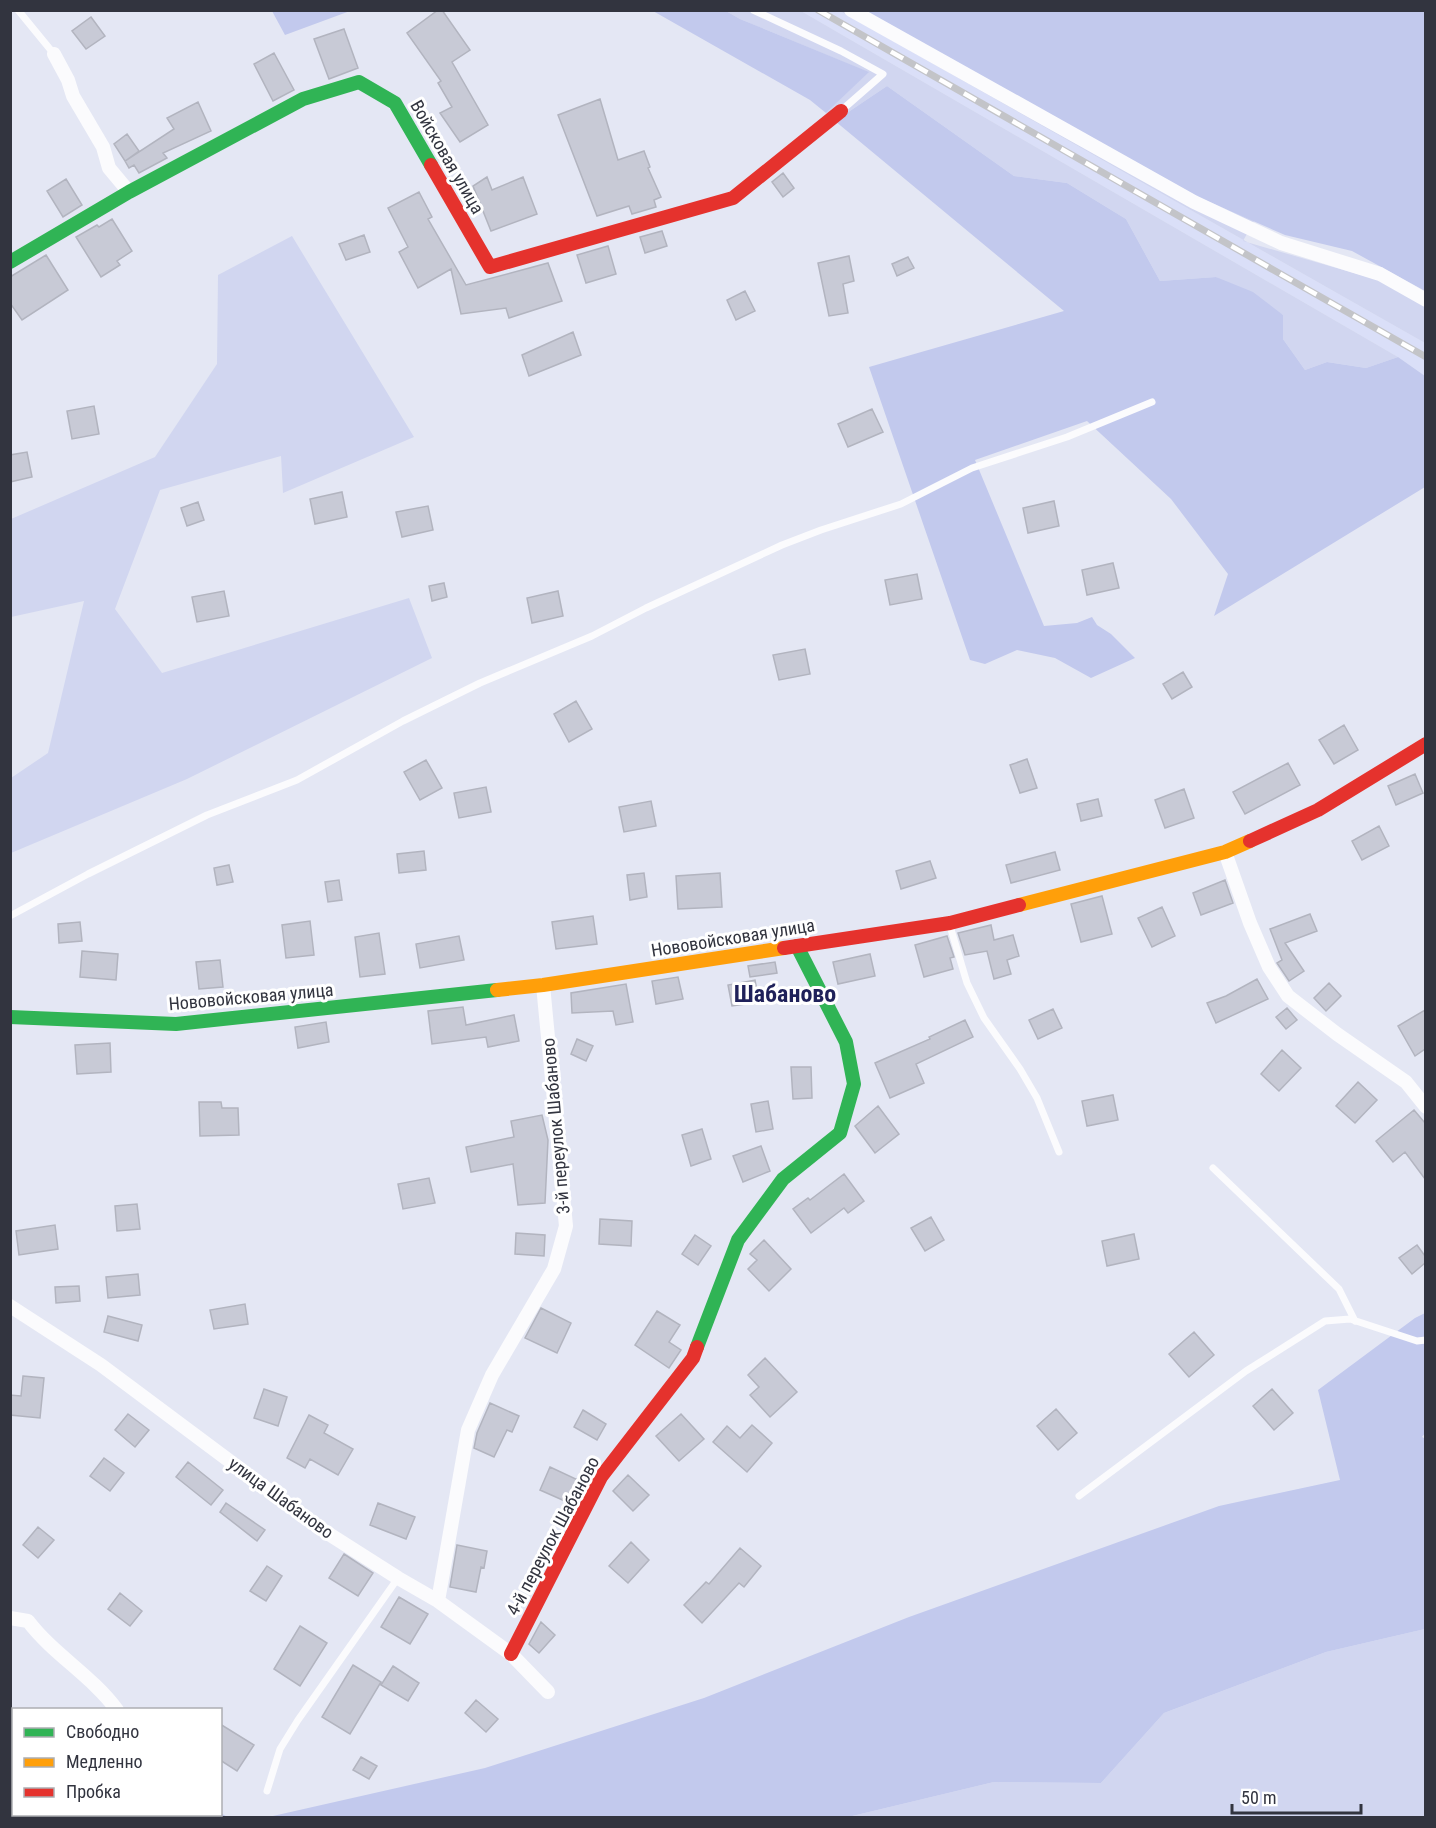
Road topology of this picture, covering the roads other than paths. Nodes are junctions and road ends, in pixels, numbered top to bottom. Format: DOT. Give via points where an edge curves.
graph roads {
  1 [pos="18,10"];
  2 [pos="753,10"];
  3 [pos="851,10"];
  4 [pos="54,54"];
  5 [pos="841,111"];
  6 [pos="129,192"];
  7 [pos="10,262"];
  8 [pos="1425,300"];
  9 [pos="1152,402"];
  10 [pos="1425,744"];
  11 [pos="1226,852"];
  12 [pos="10,916"];
  13 [pos="950,923"];
  14 [pos="797,946"];
  15 [pos="543,985"];
  16 [pos="10,1017"];
  17 [pos="1425,1107"];
  18 [pos="1059,1152"];
  19 [pos="1213,1168"];
  20 [pos="10,1306"];
  21 [pos="1355,1321"];
  22 [pos="1425,1340"];
  23 [pos="1079,1496"];
  24 [pos="398,1578"];
  25 [pos="438,1601"];
  26 [pos="10,1618"];
  27 [pos="511,1654"];
  28 [pos="548,1692"];
  29 [pos="115,1708"];
  30 [pos="267,1791"];
  1 -- 4 [label="lane"];
  2 -- 5 [label="lane" via="883,74"];
  3 -- 8 [label="street" via="1194,202 1281,243 1380,274"];
  4 -- 6 [label="street" via="103,147 109,168"];
  5 -- 6 [label="street, Войсковая улица" via="733,198 490,267 395,103 359,82 303,99"];
  6 -- 7 [label="street, Войсковая улица"];
  9 -- 12 [label="lane" via="1068,437 972,468 901,504 782,545 592,636 480,683 297,780 207,815"];
  10 -- 11 [label="street, Нововойсковая улица" via="1318,810"];
  11 -- 13 [label="street, Нововойсковая улица"];
  11 -- 17 [label="street" via="1250,923 1269,967 1288,996 1406,1082"];
  13 -- 14 [label="street, Нововойсковая улица"];
  13 -- 18 [label="lane" via="967,982 984,1018 1037,1098"];
  14 -- 15 [label="street, Нововойсковая улица"];
  14 -- 27 [label="street, 4-й переулок Шабаново" via="846,1042 854,1084 840,1133 783,1179 738,1240 693,1358 601,1477"];
  15 -- 16 [label="street, Нововойсковая улица" via="177,1024"];
  15 -- 25 [label="street, 3-й переулок Шабаново" via="566,1226 554,1269 492,1375 468,1431"];
  19 -- 21 [label="lane" via="1339,1289"];
  20 -- 24 [label="street, улица Шабаново" via="101,1365 318,1527"];
  21 -- 22 [label="lane" via="1417,1341"];
  21 -- 23 [label="lane" via="1325,1321 1256,1365"];
  24 -- 25 [label="street, улица Шабаново"];
  24 -- 30 [label="lane" via="280,1749"];
  25 -- 27 [label="street, улица Шабаново"];
  26 -- 29 [label="street" via="28,1621 42,1640 98,1686"];
  27 -- 28 [label="street, улица Шабаново"];
}
